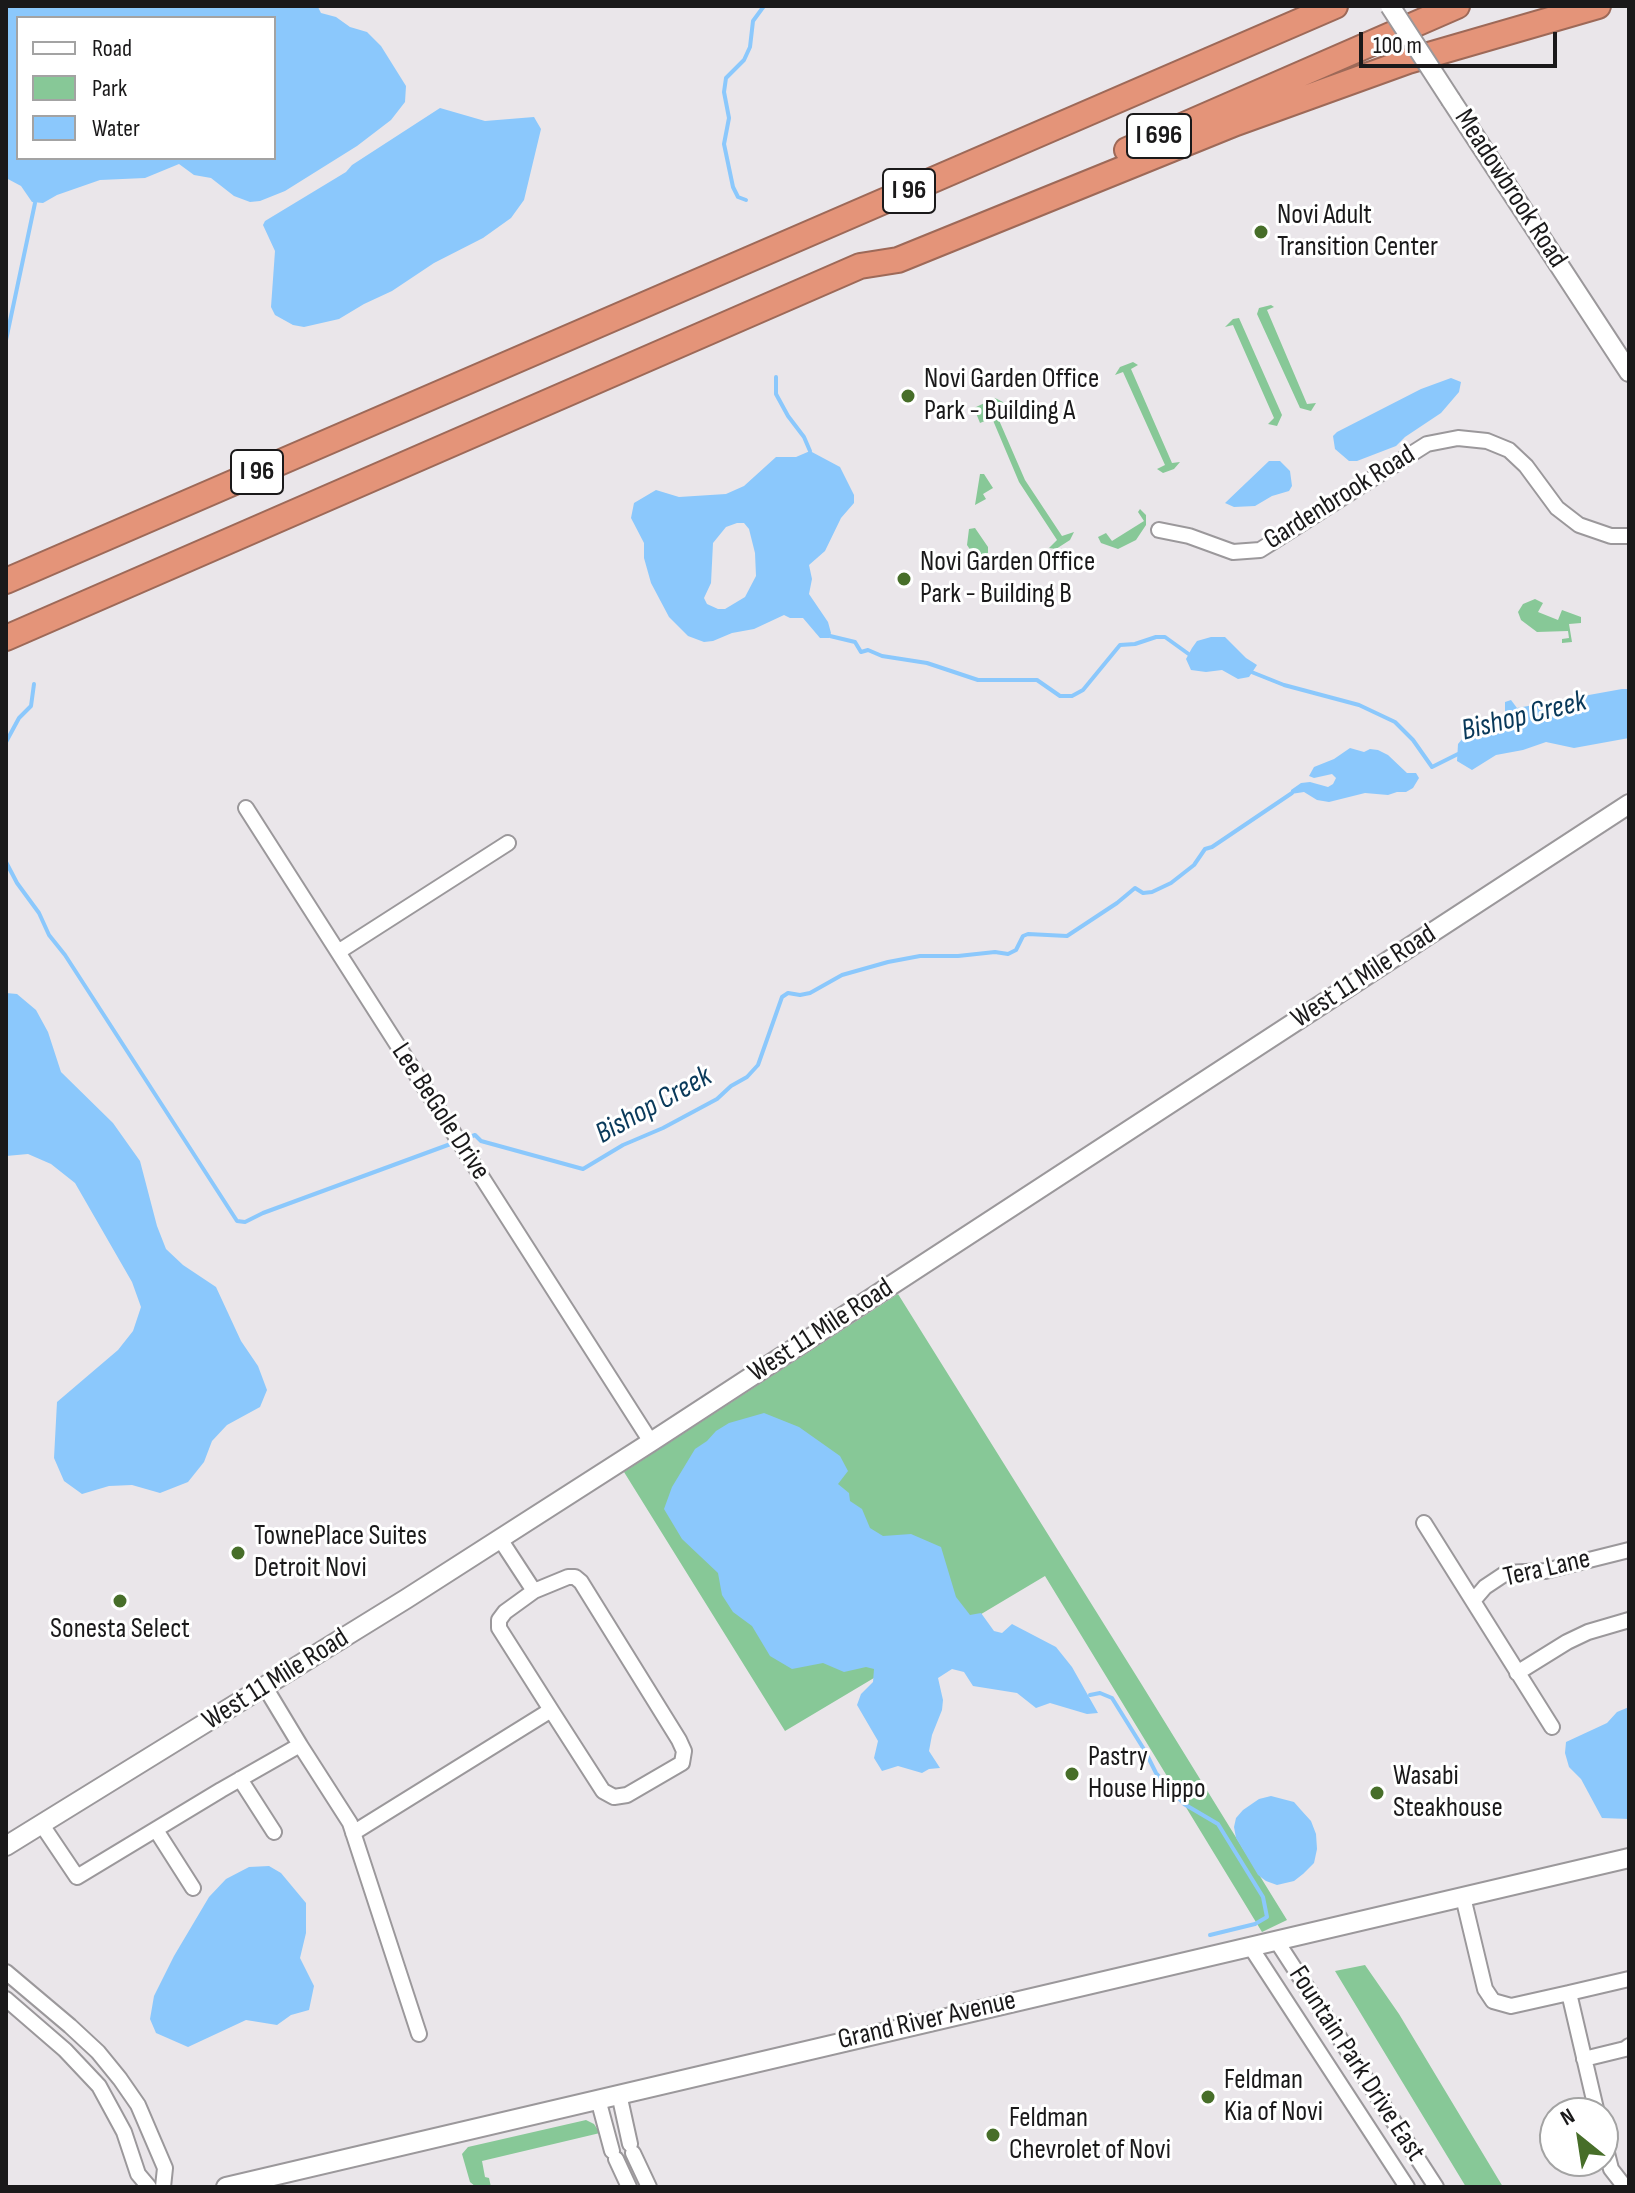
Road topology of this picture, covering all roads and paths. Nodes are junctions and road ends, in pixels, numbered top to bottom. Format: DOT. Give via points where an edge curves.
graph roads {
  1 [pos="1335,6"];
  2 [pos="1390,6"];
  3 [pos="1457,6"];
  4 [pos="1598,6"];
  5 [pos="860,266"];
  6 [pos="1629,372"];
  7 [pos="1159,530"];
  8 [pos="1629,536"];
  9 [pos="6,580"];
  10 [pos="6,638"];
  11 [pos="1629,804"];
  12 [pos="246,808"];
  13 [pos="508,843"];
  14 [pos="338,952"];
  15 [pos="651,1442"];
  16 [pos="1424,1523"];
  17 [pos="500,1539"];
  18 [pos="1629,1550"];
  19 [pos="534,1591"];
  20 [pos="1473,1601"];
  21 [pos="1629,1620"];
  22 [pos="1517,1673"];
  23 [pos="265,1687"];
  24 [pos="551,1710"];
  25 [pos="1552,1727"];
  26 [pos="300,1745"];
  27 [pos="240,1779"];
  28 [pos="42,1825"];
  29 [pos="156,1830"];
  30 [pos="274,1832"];
  31 [pos="353,1833"];
  32 [pos="6,1846"];
  33 [pos="1629,1858"];
  34 [pos="193,1888"];
  35 [pos="1463,1897"];
  36 [pos="1276,1940"];
  37 [pos="1250,1946"];
  38 [pos="6,1972"];
  39 [pos="1628,1984"];
  40 [pos="1569,1993"];
  41 [pos="6,1999"];
  42 [pos="419,2034"];
  43 [pos="1629,2046"];
  44 [pos="1584,2059"];
  45 [pos="619,2094"];
  46 [pos="1593,2097"];
  47 [pos="598,2099"];
  48 [pos="149,2187"];
  49 [pos="163,2187"];
  50 [pos="226,2187"];
  51 [pos="629,2187"];
  52 [pos="649,2187"];
  53 [pos="1407,2187"];
  54 [pos="1436,2187"];
  1 -- 9 [label="highway, I 96"];
  2 -- 6 [label="street, Meadowbrook Road, bridge"];
  3 -- 5 [label="highway, I 696"];
  4 -- 5 [label="highway" via="1408,61 1236,123 898,260"];
  5 -- 10 [label="highway, I 96"];
  7 -- 8 [label="street, Gardenbrook Road" via="1233,552 1260,550 1427,444 1458,438 1509,450 1557,508 1579,525"];
  11 -- 15 [label="street, West 11 Mile Road"];
  12 -- 14 [label="street, Lee BeGole Drive"];
  13 -- 14 [label="street"];
  14 -- 15 [label="street, Lee BeGole Drive"];
  15 -- 17 [label="street, West 11 Mile Road"];
  16 -- 20 [label="street, Tera Lane"];
  17 -- 19 [label="street"];
  17 -- 23 [label="street, West 11 Mile Road"];
  18 -- 20 [label="street, Tera Lane" via="1545,1571 1506,1573"];
  19 -- 24 [label="street" via="505,1612 499,1628"];
  19 -- 24 [label="street" via="568,1577 581,1582 679,1740 682,1763 627,1795 614,1797 603,1791"];
  20 -- 22 [label="street, Tera Lane"];
  21 -- 22 [label="street" via="1588,1632"];
  22 -- 25 [label="street, Tera Lane"];
  23 -- 26 [label="street"];
  23 -- 28 [label="street, West 11 Mile Road"];
  24 -- 31 [label="street"];
  26 -- 27 [label="street"];
  26 -- 31 [label="street"];
  27 -- 29 [label="street"];
  27 -- 30 [label="street"];
  28 -- 29 [label="street" via="77,1877"];
  28 -- 32 [label="street, West 11 Mile Road"];
  29 -- 34 [label="street"];
  31 -- 42 [label="street"];
  33 -- 35 [label="street, Grand River Avenue"];
  35 -- 36 [label="street, Grand River Avenue"];
  35 -- 40 [label="street" via="1485,1989 1493,2001 1511,2006"];
  36 -- 37 [label="street, Grand River Avenue"];
  36 -- 54 [label="street, Fountain Park Drive East"];
  37 -- 45 [label="street, Grand River Avenue"];
  37 -- 53 [label="street, Fountain Park Drive East"];
  38 -- 49 [label="street" via="80,2034 120,2079 138,2105 165,2168"];
  39 -- 40 [label="street"];
  40 -- 44 [label="street"];
  41 -- 48 [label="street" via="99,2086 124,2132 138,2174"];
  43 -- 44 [label="street"];
  44 -- 46 [label="street"];
  45 -- 47 [label="street, Grand River Avenue"];
  45 -- 52 [label="street" via="632,2149"];
  47 -- 50 [label="street, Grand River Avenue"];
  47 -- 51 [label="street"];
}
